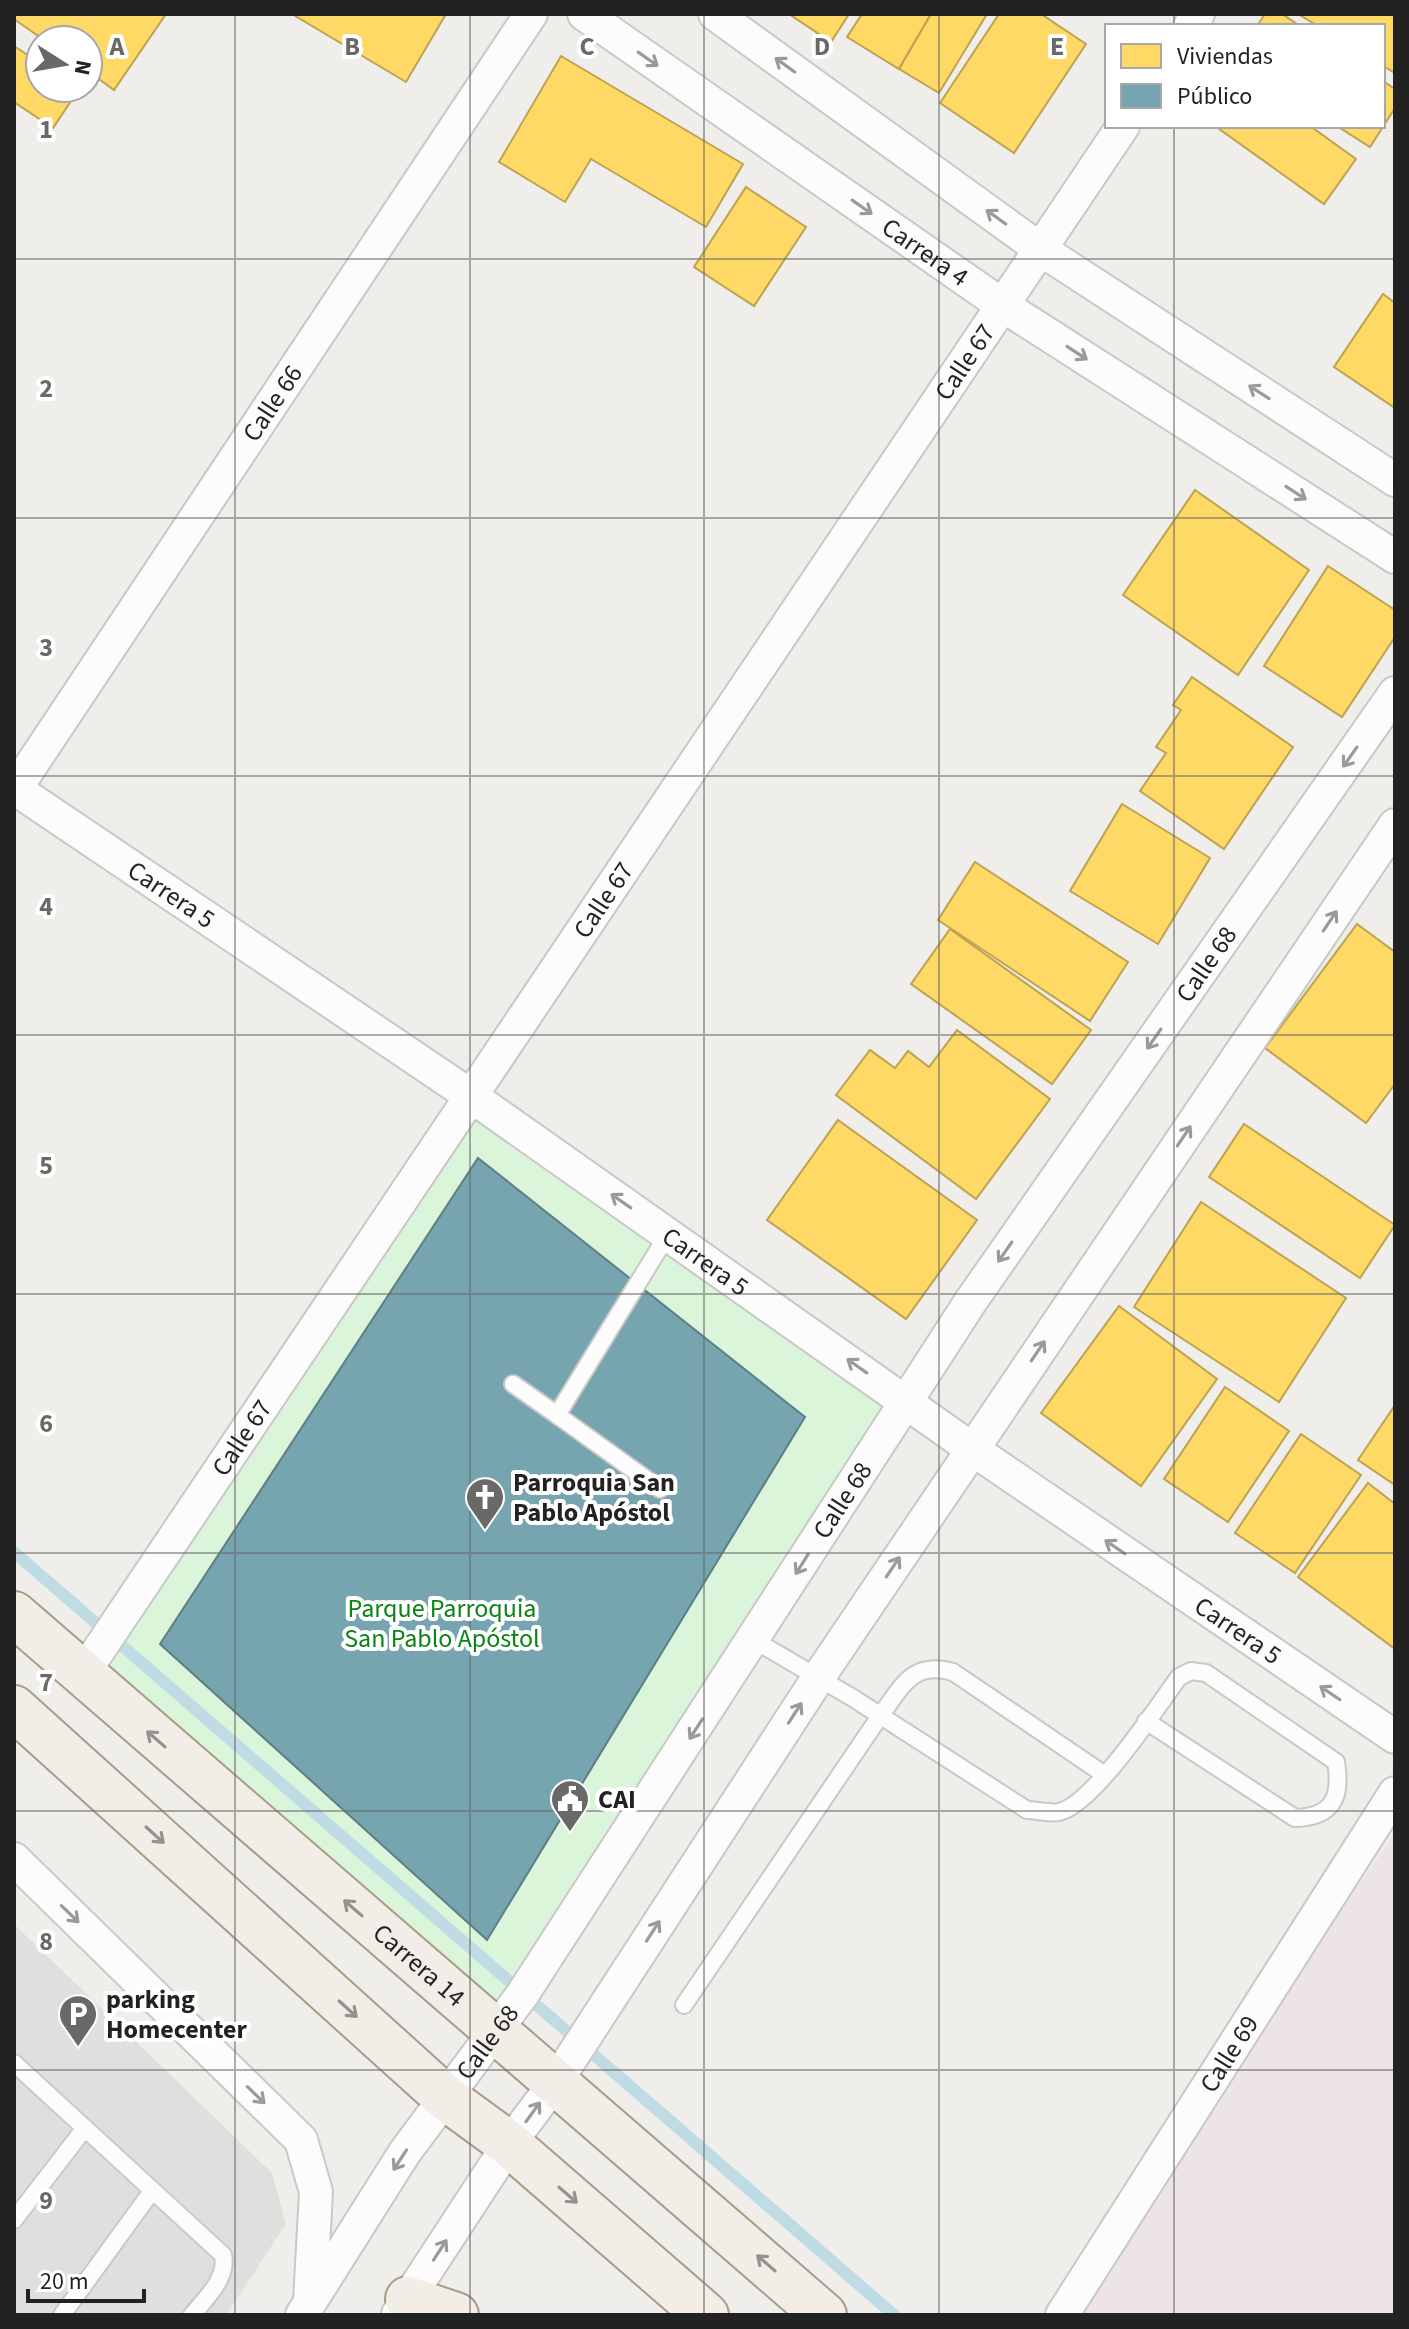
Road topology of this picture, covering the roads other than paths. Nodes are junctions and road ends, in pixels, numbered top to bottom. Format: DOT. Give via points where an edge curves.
graph roads {
  1 [pos="531,14"];
  2 [pos="584,14"];
  3 [pos="715,14"];
  4 [pos="1122,128"];
  5 [pos="1040,249"];
  6 [pos="1002,305"];
  7 [pos="1395,480"];
  8 [pos="1395,557"];
  9 [pos="1395,693"];
  10 [pos="14,789"];
  11 [pos="1395,825"];
  12 [pos="471,1096"];
  13 [pos="668,1234"];
  14 [pos="513,1384"];
  15 [pos="906,1401"];
  16 [pos="557,1415"];
  17 [pos="972,1449"];
  18 [pos="660,1489"];
  19 [pos="14,1614"];
  20 [pos="754,1640"];
  21 [pos="92,1660"];
  22 [pos="818,1678"];
  23 [pos="14,1708"];
  24 [pos="880,1716"];
  25 [pos="1146,1721"];
  26 [pos="1395,1737"];
  27 [pos="1105,1775"];
  28 [pos="1395,1793"];
  29 [pos="14,1859"];
  30 [pos="684,2005"];
  31 [pos="498,2032"];
  32 [pos="17,2071"];
  33 [pos="557,2080"];
  34 [pos="446,2098"];
  35 [pos="85,2128"];
  36 [pos="509,2144"];
  37 [pos="152,2191"];
  38 [pos="14,2220"];
  39 [pos="403,2307"];
  40 [pos="306,2309"];
  41 [pos="62,2315"];
  42 [pos="192,2315"];
  43 [pos="456,2315"];
  44 [pos="706,2315"];
  45 [pos="824,2315"];
  46 [pos="1062,2315"];
  1 -- 10 [label="street, Calle 66"];
  2 -- 6 [label="street, Carrera 4, one-way"];
  5 -- 3 [label="street, one-way"];
  4 -- 5 [label="street, Calle 67"];
  5 -- 6 [label="street, Calle 67"];
  7 -- 5 [label="street, one-way"];
  6 -- 8 [label="street, Carrera 4, one-way"];
  6 -- 12 [label="street, Calle 67"];
  9 -- 15 [label="street, Calle 68, one-way"];
  10 -- 12 [label="street, Carrera 5"];
  17 -- 11 [label="street, one-way"];
  13 -- 12 [label="street, Carrera 5, one-way"];
  12 -- 21 [label="street, Calle 67"];
  15 -- 13 [label="street, Carrera 5, one-way"];
  13 -- 16 [label="lane"];
  14 -- 16 [label="lane"];
  15 -- 17 [label="street, Carrera 5"];
  15 -- 20 [label="street, Calle 68, one-way"];
  16 -- 18 [label="lane"];
  22 -- 17 [label="street, one-way"];
  26 -- 17 [label="street, Carrera 5, one-way"];
  19 -- 21 [label="main road, Carrera 14"];
  20 -- 22 [label="lane"];
  20 -- 31 [label="street, Calle 68, one-way"];
  31 -- 21 [label="main road, Carrera 14, one-way"];
  22 -- 24 [label="lane"];
  33 -- 22 [label="street, one-way"];
  23 -- 34 [label="main road, one-way"];
  24 -- 27 [label="lane" via="1027,1810 1059,1812"];
  24 -- 27 [label="lane" via="913,1673 934,1666 953,1672"];
  24 -- 30 [label="lane"];
  25 -- 25 [label="lane" via="1179,1677 1191,1671 1206,1673 1336,1762 1340,1784 1332,1805 1314,1818 1295,1818"];
  25 -- 27 [label="lane"];
  28 -- 46 [label="street, Calle 69"];
  29 -- 40 [label="street, one-way" via="301,2140 316,2192"];
  31 -- 33 [label="main road, Carrera 14"];
  31 -- 34 [label="street, Calle 68"];
  32 -- 35 [label="lane"];
  36 -- 33 [label="street, one-way"];
  45 -- 33 [label="main road, Carrera 14, one-way"];
  34 -- 36 [label="main road"];
  34 -- 40 [label="street, Calle 68, one-way" via="405,2152"];
  35 -- 37 [label="lane"];
  35 -- 38 [label="lane"];
  39 -- 36 [label="street, one-way"];
  36 -- 44 [label="main road, one-way"];
  37 -- 41 [label="lane"];
  37 -- 42 [label="lane" via="223,2255 219,2280"];
  39 -- 43 [label="main road"];
}
